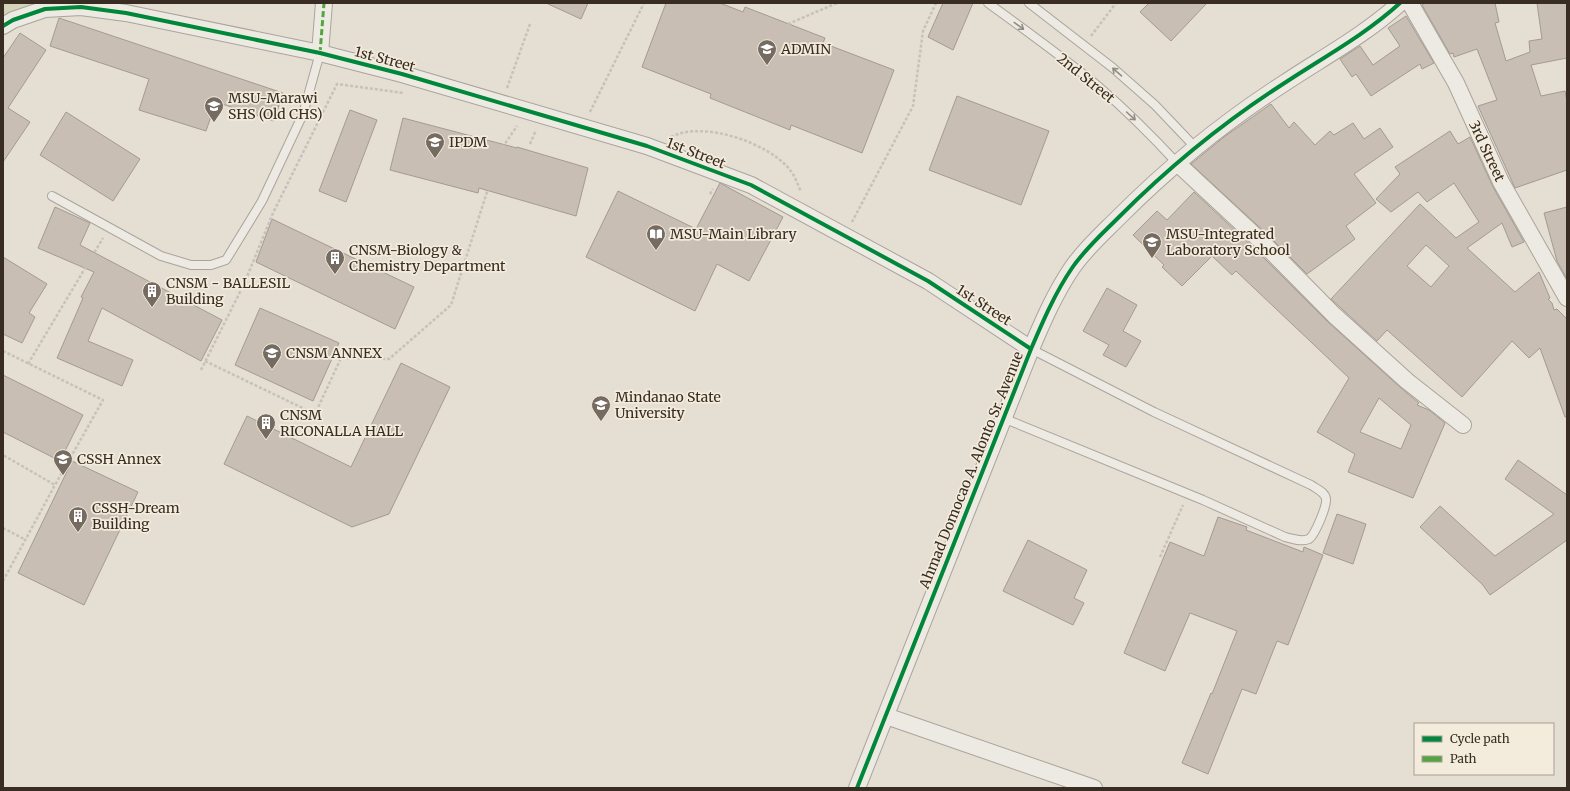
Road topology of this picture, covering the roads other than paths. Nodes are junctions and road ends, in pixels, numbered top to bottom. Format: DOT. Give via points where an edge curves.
graph roads {
  1 [pos="324,3"];
  2 [pos="988,3"];
  3 [pos="1029,3"];
  4 [pos="1400,3"];
  5 [pos="1410,3"];
  6 [pos="3,26"];
  7 [pos="320,53"];
  8 [pos="1196,148"];
  9 [pos="1177,163"];
  10 [pos="52,196"];
  11 [pos="1567,298"];
  12 [pos="1031,349"];
  13 [pos="1003,418"];
  14 [pos="1463,425"];
  15 [pos="886,716"];
  16 [pos="857,788"];
  17 [pos="1094,788"];
  1 -- 7 [label="street"];
  2 -- 9 [label="lane, 2nd Street, one-way" via="1098,86 1138,122"];
  8 -- 3 [label="lane, 2nd Street, one-way" via="1155,105 1113,68"];
  4 -- 8 [label="street, Ahmad Domocao A. Alonto Sr. Avenue" via="1375,24 1252,104"];
  5 -- 11 [label="street, 3rd Street" via="1456,83 1501,182"];
  6 -- 7 [label="street, 1st Street" via="44,9 81,7 126,13"];
  7 -- 10 [label="lane" via="303,114 262,201 226,260 211,265 191,265 161,256"];
  7 -- 12 [label="street, 1st Street" via="402,74 655,149 751,185 928,281"];
  8 -- 9 [label="street, Ahmad Domocao A. Alonto Sr. Avenue"];
  9 -- 12 [label="street, Ahmad Domocao A. Alonto Sr. Avenue" via="1145,190 1072,268 1055,295"];
  9 -- 14 [label="street" via="1263,243 1334,315 1407,381"];
  12 -- 13 [label="street, Ahmad Domocao A. Alonto Sr. Avenue"];
  12 -- 13 [label="lane" via="1154,412 1311,485 1322,491 1326,505 1314,534 1309,539 1285,537 1188,493"];
  13 -- 15 [label="street, Ahmad Domocao A. Alonto Sr. Avenue"];
  15 -- 16 [label="street, Ahmad Domocao A. Alonto Sr. Avenue"];
  15 -- 17 [label="street"];
}
